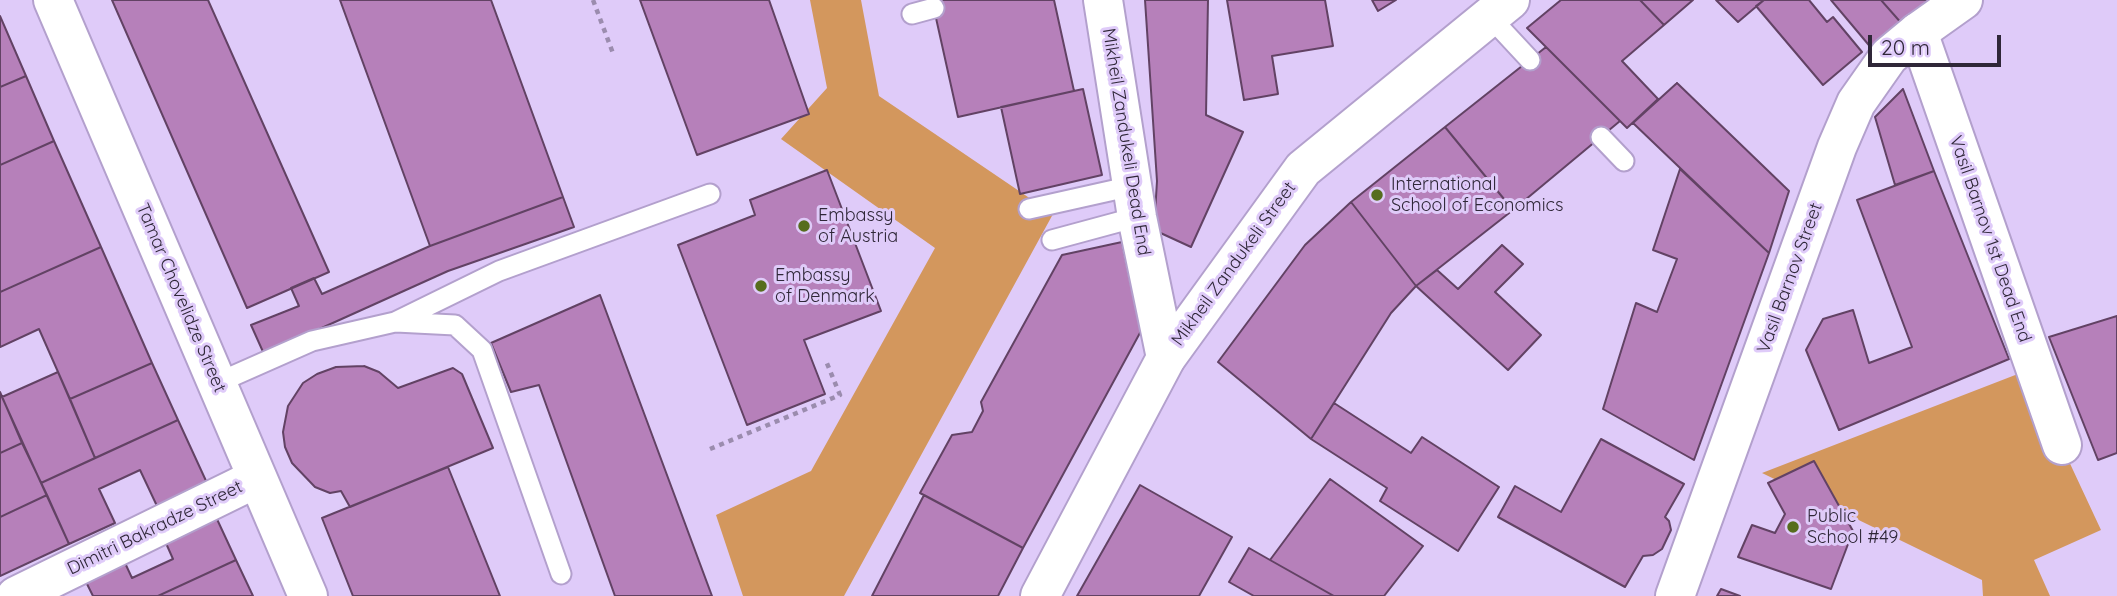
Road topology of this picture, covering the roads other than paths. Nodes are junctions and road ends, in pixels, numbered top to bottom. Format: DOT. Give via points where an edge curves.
graph roads {
  1 [pos="53,0"];
  2 [pos="1103,0"];
  3 [pos="1963,0"];
  4 [pos="934,8"];
  5 [pos="1500,8"];
  6 [pos="912,14"];
  7 [pos="1918,32"];
  8 [pos="1530,60"];
  9 [pos="1601,137"];
  10 [pos="1624,161"];
  11 [pos="710,194"];
  12 [pos="1134,201"];
  13 [pos="1029,209"];
  14 [pos="1052,240"];
  15 [pos="395,321"];
  16 [pos="1166,358"];
  17 [pos="217,383"];
  18 [pos="2062,445"];
  19 [pos="257,478"];
  20 [pos="561,573"];
  21 [pos="17,596"];
  22 [pos="309,596"];
  23 [pos="1040,596"];
  24 [pos="1675,596"];
  1 -- 17 [label="street, Tamar Chovelidze Street"];
  2 -- 12 [label="street, Mikheil Zandukeli Dead End"];
  3 -- 7 [label="street, Vasil Barnov Street"];
  4 -- 6 [label="lane"];
  5 -- 8 [label="lane"];
  5 -- 16 [label="street, Mikheil Zandukeli Street" via="1303,169"];
  7 -- 18 [label="street, Vasil Barnov 1st Dead End"];
  7 -- 24 [label="street, Vasil Barnov Street" via="1882,65 1856,103 1837,147"];
  9 -- 10 [label="lane"];
  11 -- 15 [label="lane" via="499,271"];
  12 -- 13 [label="lane"];
  12 -- 14 [label="lane"];
  12 -- 16 [label="street, Mikheil Zandukeli Dead End"];
  15 -- 17 [label="lane" via="312,341"];
  15 -- 20 [label="lane" via="455,325 482,350"];
  16 -- 23 [label="street, Mikheil Zandukeli Street"];
  17 -- 19 [label="street, Tamar Chovelidze Street"];
  19 -- 21 [label="street, Dimitri Bakradze Street"];
  19 -- 22 [label="street, Tamar Chovelidze Street"];
}
